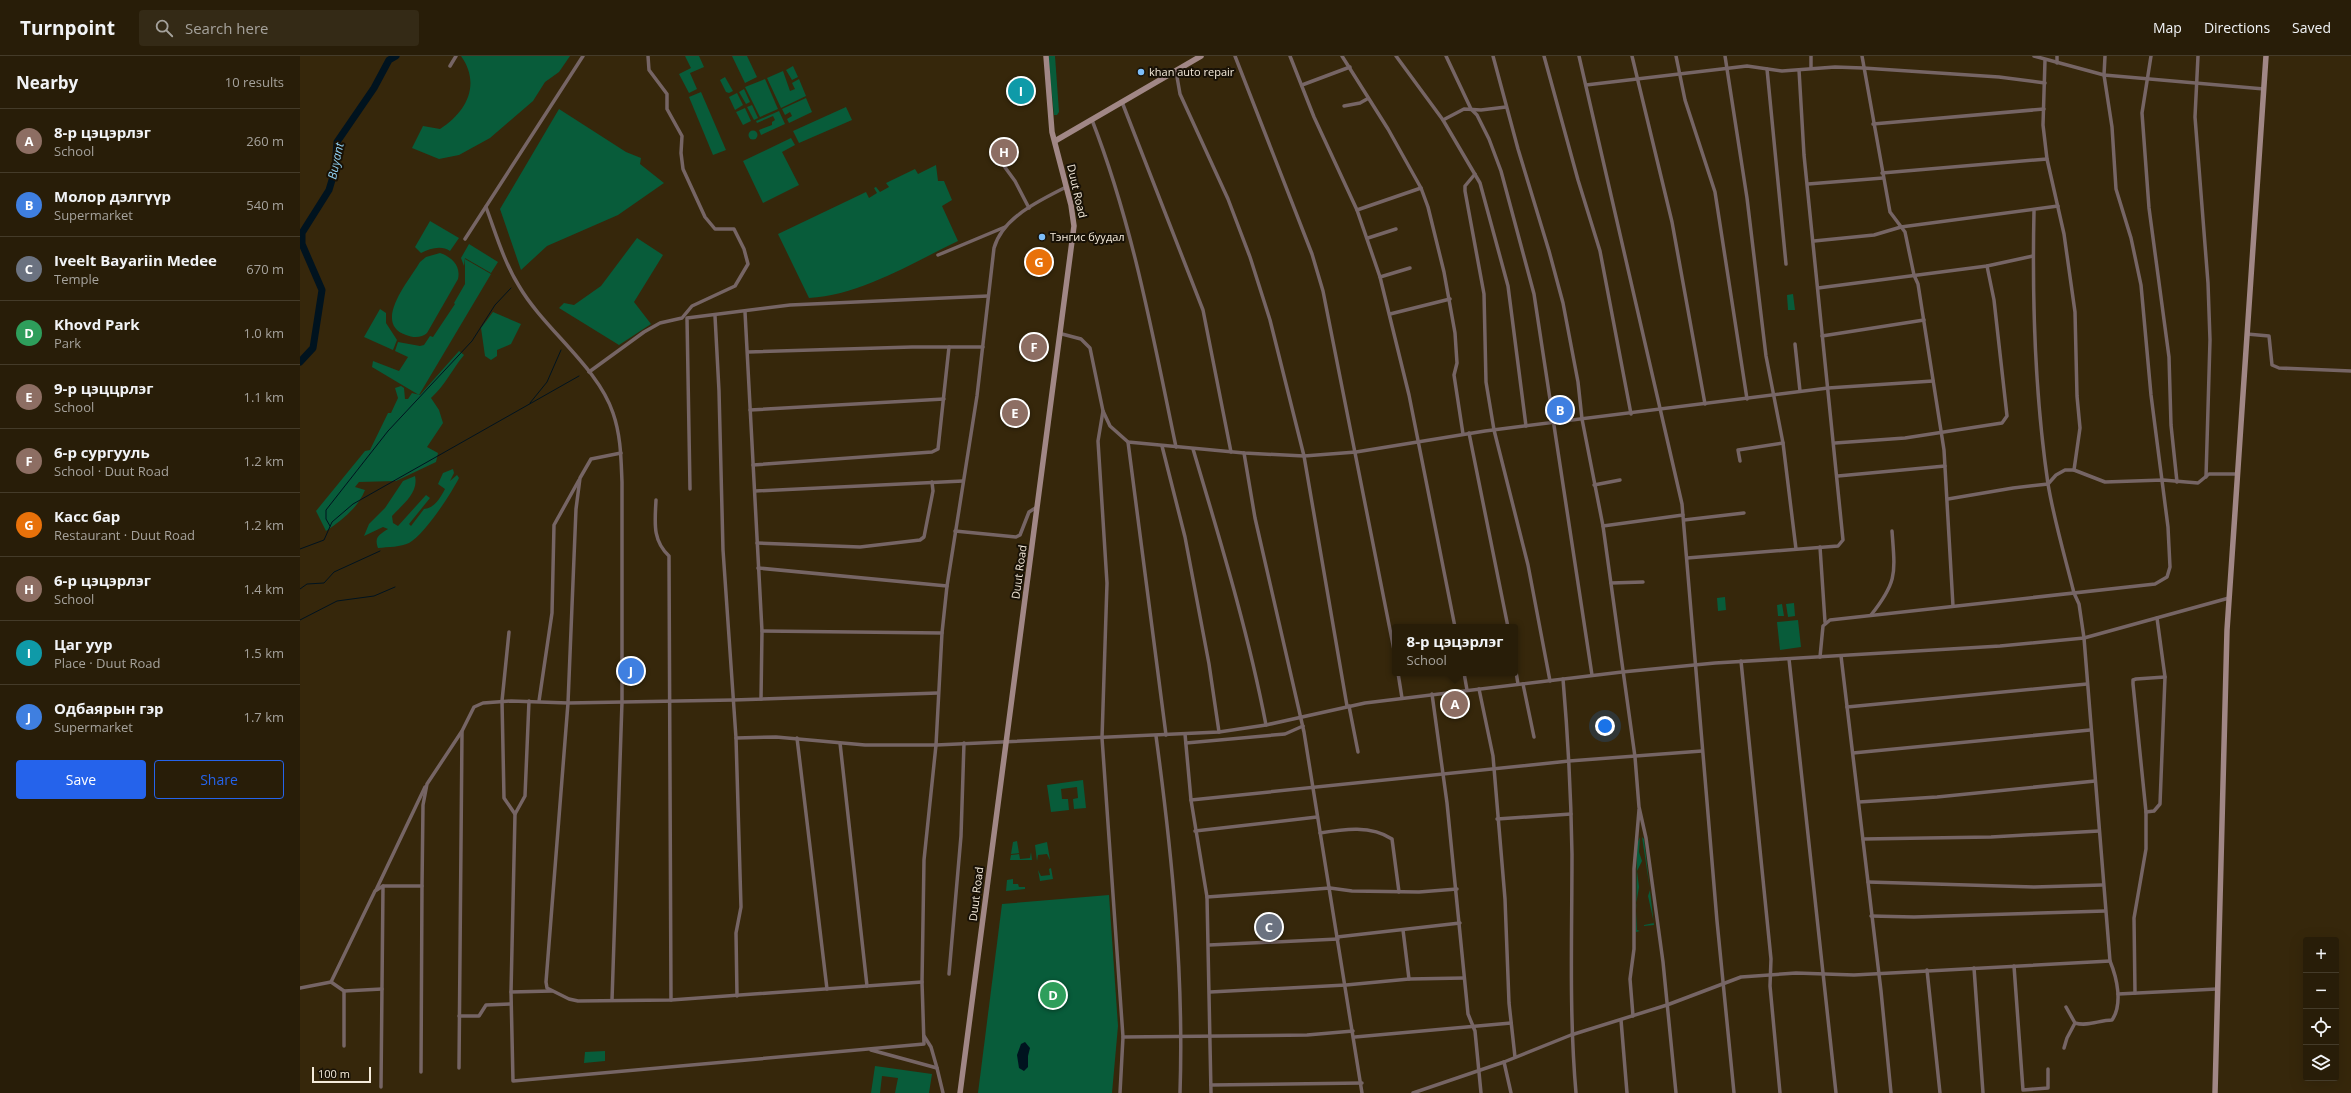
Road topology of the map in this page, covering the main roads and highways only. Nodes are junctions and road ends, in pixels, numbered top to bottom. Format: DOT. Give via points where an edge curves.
graph roads {
  1 [pos="1046,56"];
  2 [pos="1201,56"];
  3 [pos="2266,56"];
  4 [pos="1055,141"];
  5 [pos="960,1093"];
  6 [pos="2214,1093"];
  1 -- 4 [label="main road, Duut Road"];
  2 -- 4 [label="main road"];
  3 -- 6 [label="main road" via="2229,598 2222,748"];
  4 -- 5 [label="main road, Duut Road" via="1074,226 1062,334"];
}
